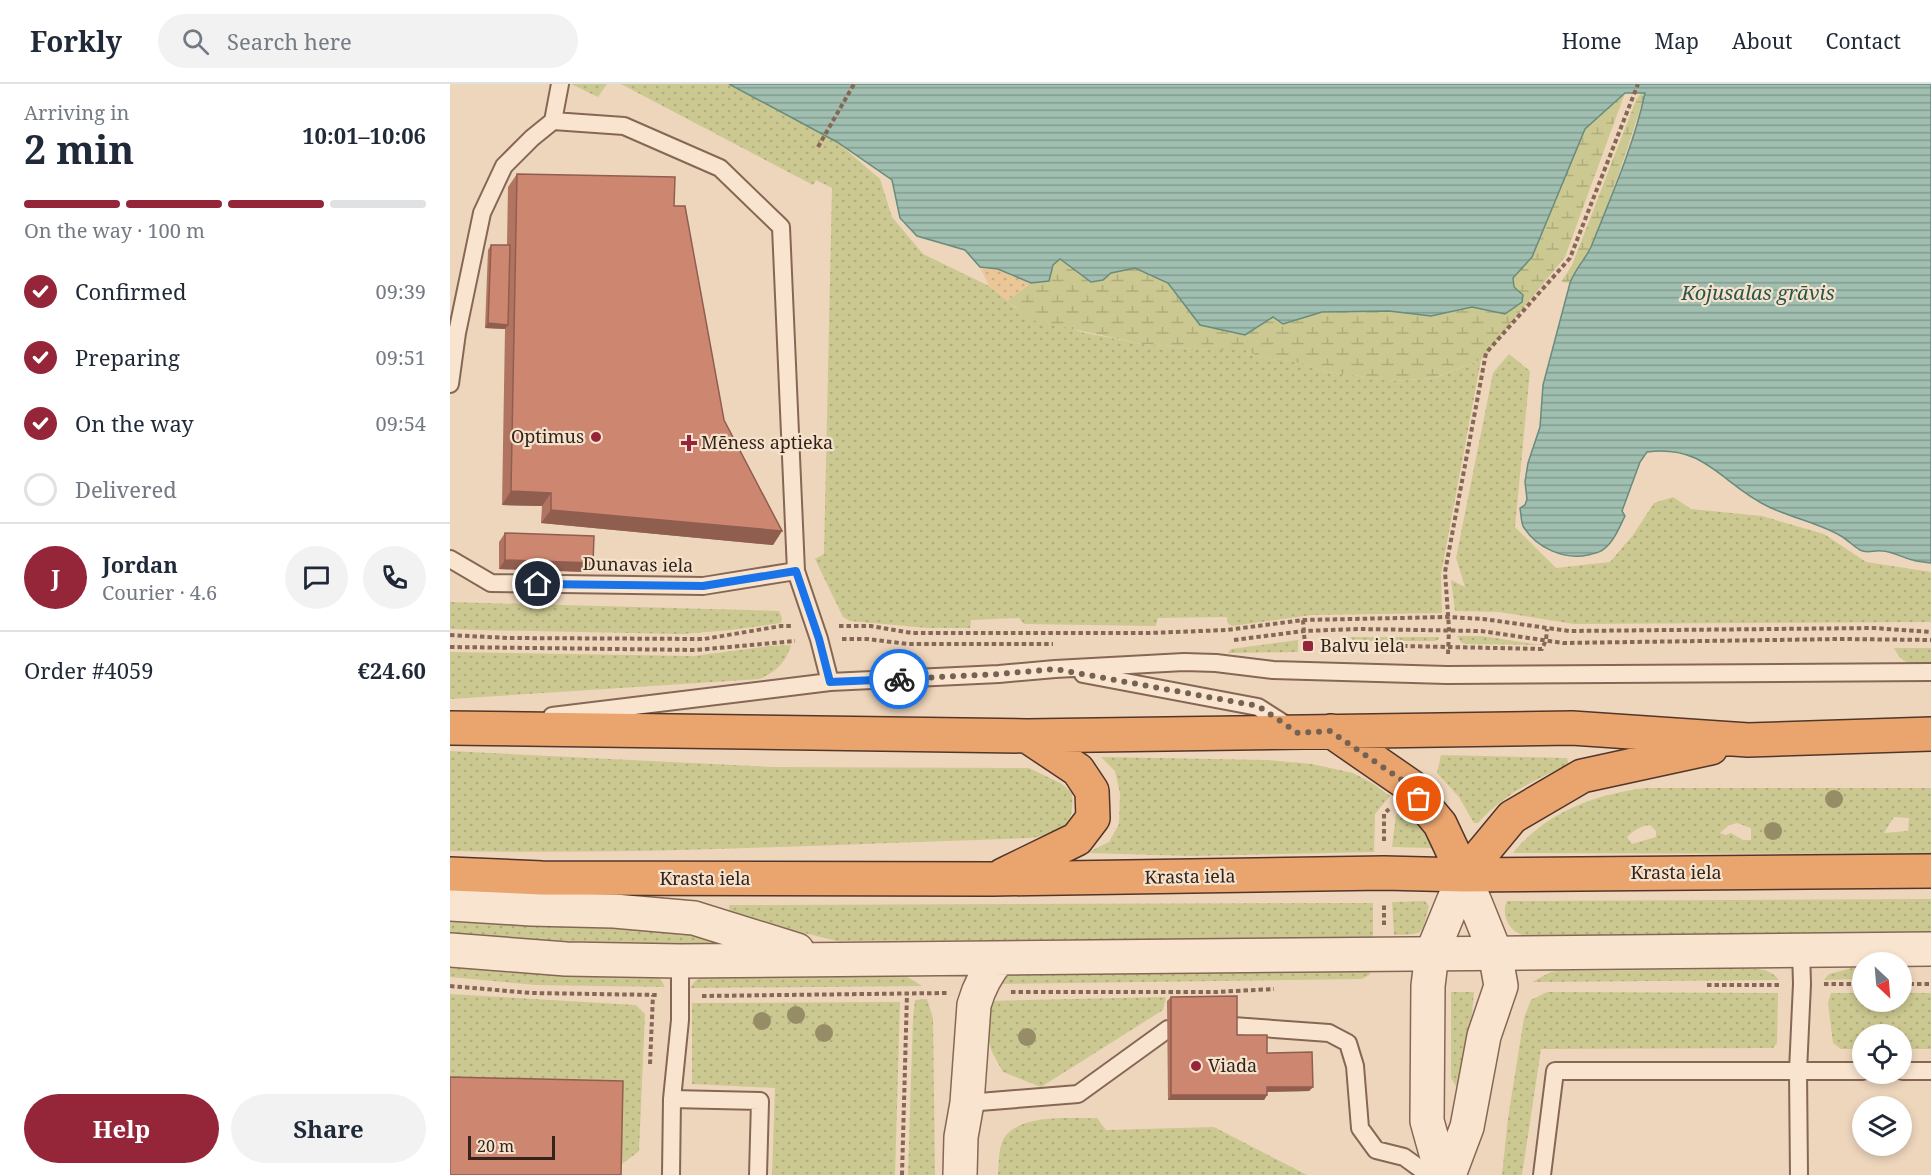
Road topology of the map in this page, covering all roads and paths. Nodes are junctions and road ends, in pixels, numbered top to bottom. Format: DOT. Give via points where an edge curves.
graph roads {
  1 [pos="560,84"];
  2 [pos="855,84"];
  3 [pos="1638,84"];
  4 [pos="553,121"];
  5 [pos="818,147"];
  6 [pos="450,384"];
  7 [pos="450,559"];
  8 [pos="796,571"];
  9 [pos="1448,617"];
  10 [pos="1303,620"];
  11 [pos="814,626"];
  12 [pos="1547,629"];
  13 [pos="1931,632"];
  14 [pos="450,635"];
  15 [pos="1305,646"];
  16 [pos="1403,646"];
  17 [pos="1449,647"];
  18 [pos="1055,669"];
  19 [pos="1931,672"];
  20 [pos="830,682"];
  21 [pos="451,728"];
  22 [pos="1330,731"];
  23 [pos="1298,733"];
  24 [pos="1931,734"];
  25 [pos="1027,736"];
  26 [pos="1748,740"];
  27 [pos="1931,871"];
  28 [pos="450,874"];
  29 [pos="1464,875"];
  30 [pos="993,879"];
  31 [pos="450,904"];
  32 [pos="1931,949"];
  33 [pos="450,950"];
  34 [pos="1801,950"];
  35 [pos="1495,952"];
  36 [pos="1432,953"];
  37 [pos="999,958"];
  38 [pos="824,959"];
  39 [pos="680,961"];
  40 [pos="1912,984"];
  41 [pos="1931,984"];
  42 [pos="907,994"];
  43 [pos="1798,1071"];
  44 [pos="1852,1071"];
  45 [pos="1912,1071"];
  46 [pos="1931,1071"];
  47 [pos="672,1099"];
  48 [pos="968,1103"];
  49 [pos="671,1175"];
  50 [pos="758,1175"];
  51 [pos="902,1175"];
  52 [pos="960,1175"];
  53 [pos="1429,1175"];
  54 [pos="1442,1175"];
  55 [pos="1449,1175"];
  56 [pos="1542,1175"];
  57 [pos="1799,1175"];
  1 -- 4 [label="lane"];
  2 -- 5 [label="path"];
  3 -- 9 [label="path" via="1570,258 1486,353 1445,572"];
  4 -- 6 [label="lane" via="504,166 482,213"];
  4 -- 8 [label="lane" via="624,126 720,168 781,227"];
  7 -- 8 [label="lane, Dunavas iela" via="491,583 703,586"];
  8 -- 11 [label="lane"];
  9 -- 10 [label="path"];
  9 -- 12 [label="path"];
  9 -- 17 [label="path"];
  10 -- 11 [label="path" via="1227,630 1150,633 912,633 872,626"];
  10 -- 15 [label="path"];
  11 -- 14 [label="path" via="781,626 704,639"];
  11 -- 20 [label="lane"];
  12 -- 13 [label="path" via="1874,628"];
  12 -- 17 [label="path" via="1542,649"];
  16 -- 17 [label="path"];
  18 -- 19 [label="lane" via="1184,662 1273,670 1447,675"];
  18 -- 20 [label="lane"];
  18 -- 23 [label="lane" via="1258,706"];
  20 -- 21 [label="lane"];
  21 -- 25 [label="highway"];
  22 -- 23 [label="highway"];
  22 -- 26 [label="highway" via="1572,728"];
  22 -- 29 [label="highway" via="1412,787 1440,824"];
  23 -- 25 [label="highway"];
  24 -- 26 [label="highway"];
  25 -- 30 [label="highway" via="1078,770 1092,791 1093,818 1077,839"];
  26 -- 29 [label="highway" via="1582,776 1512,817"];
  27 -- 29 [label="highway, Krasta iela"];
  28 -- 30 [label="highway, Krasta iela" via="542,878"];
  29 -- 30 [label="highway, Krasta iela"];
  29 -- 35 [label="street"];
  29 -- 36 [label="street"];
  31 -- 38 [label="street" via="694,918"];
  32 -- 34 [label="street"];
  33 -- 39 [label="street" via="566,959"];
  34 -- 35 [label="street"];
  34 -- 43 [label="lane"];
  35 -- 36 [label="street"];
  35 -- 55 [label="street" via="1501,987 1484,1036 1467,1127"];
  36 -- 37 [label="street"];
  36 -- 54 [label="street" via="1428,986 1427,1121"];
  37 -- 38 [label="street"];
  37 -- 48 [label="street" via="988,970 974,1005"];
  38 -- 39 [label="street"];
  39 -- 47 [label="lane" via="680,1020"];
  40 -- 41 [label="path"];
  42 -- 51 [label="path"];
  43 -- 44 [label="lane"];
  43 -- 56 [label="lane" via="1555,1071"];
  43 -- 57 [label="lane"];
  45 -- 46 [label="lane"];
  47 -- 49 [label="lane"];
  47 -- 50 [label="lane" via="760,1101"];
  48 -- 52 [label="street" via="961,1137"];
  48 -- 53 [label="lane" via="1078,1094 1168,1029 1233,1026 1329,1034 1348,1043 1355,1066 1360,1128 1376,1150 1404,1157"];
}
